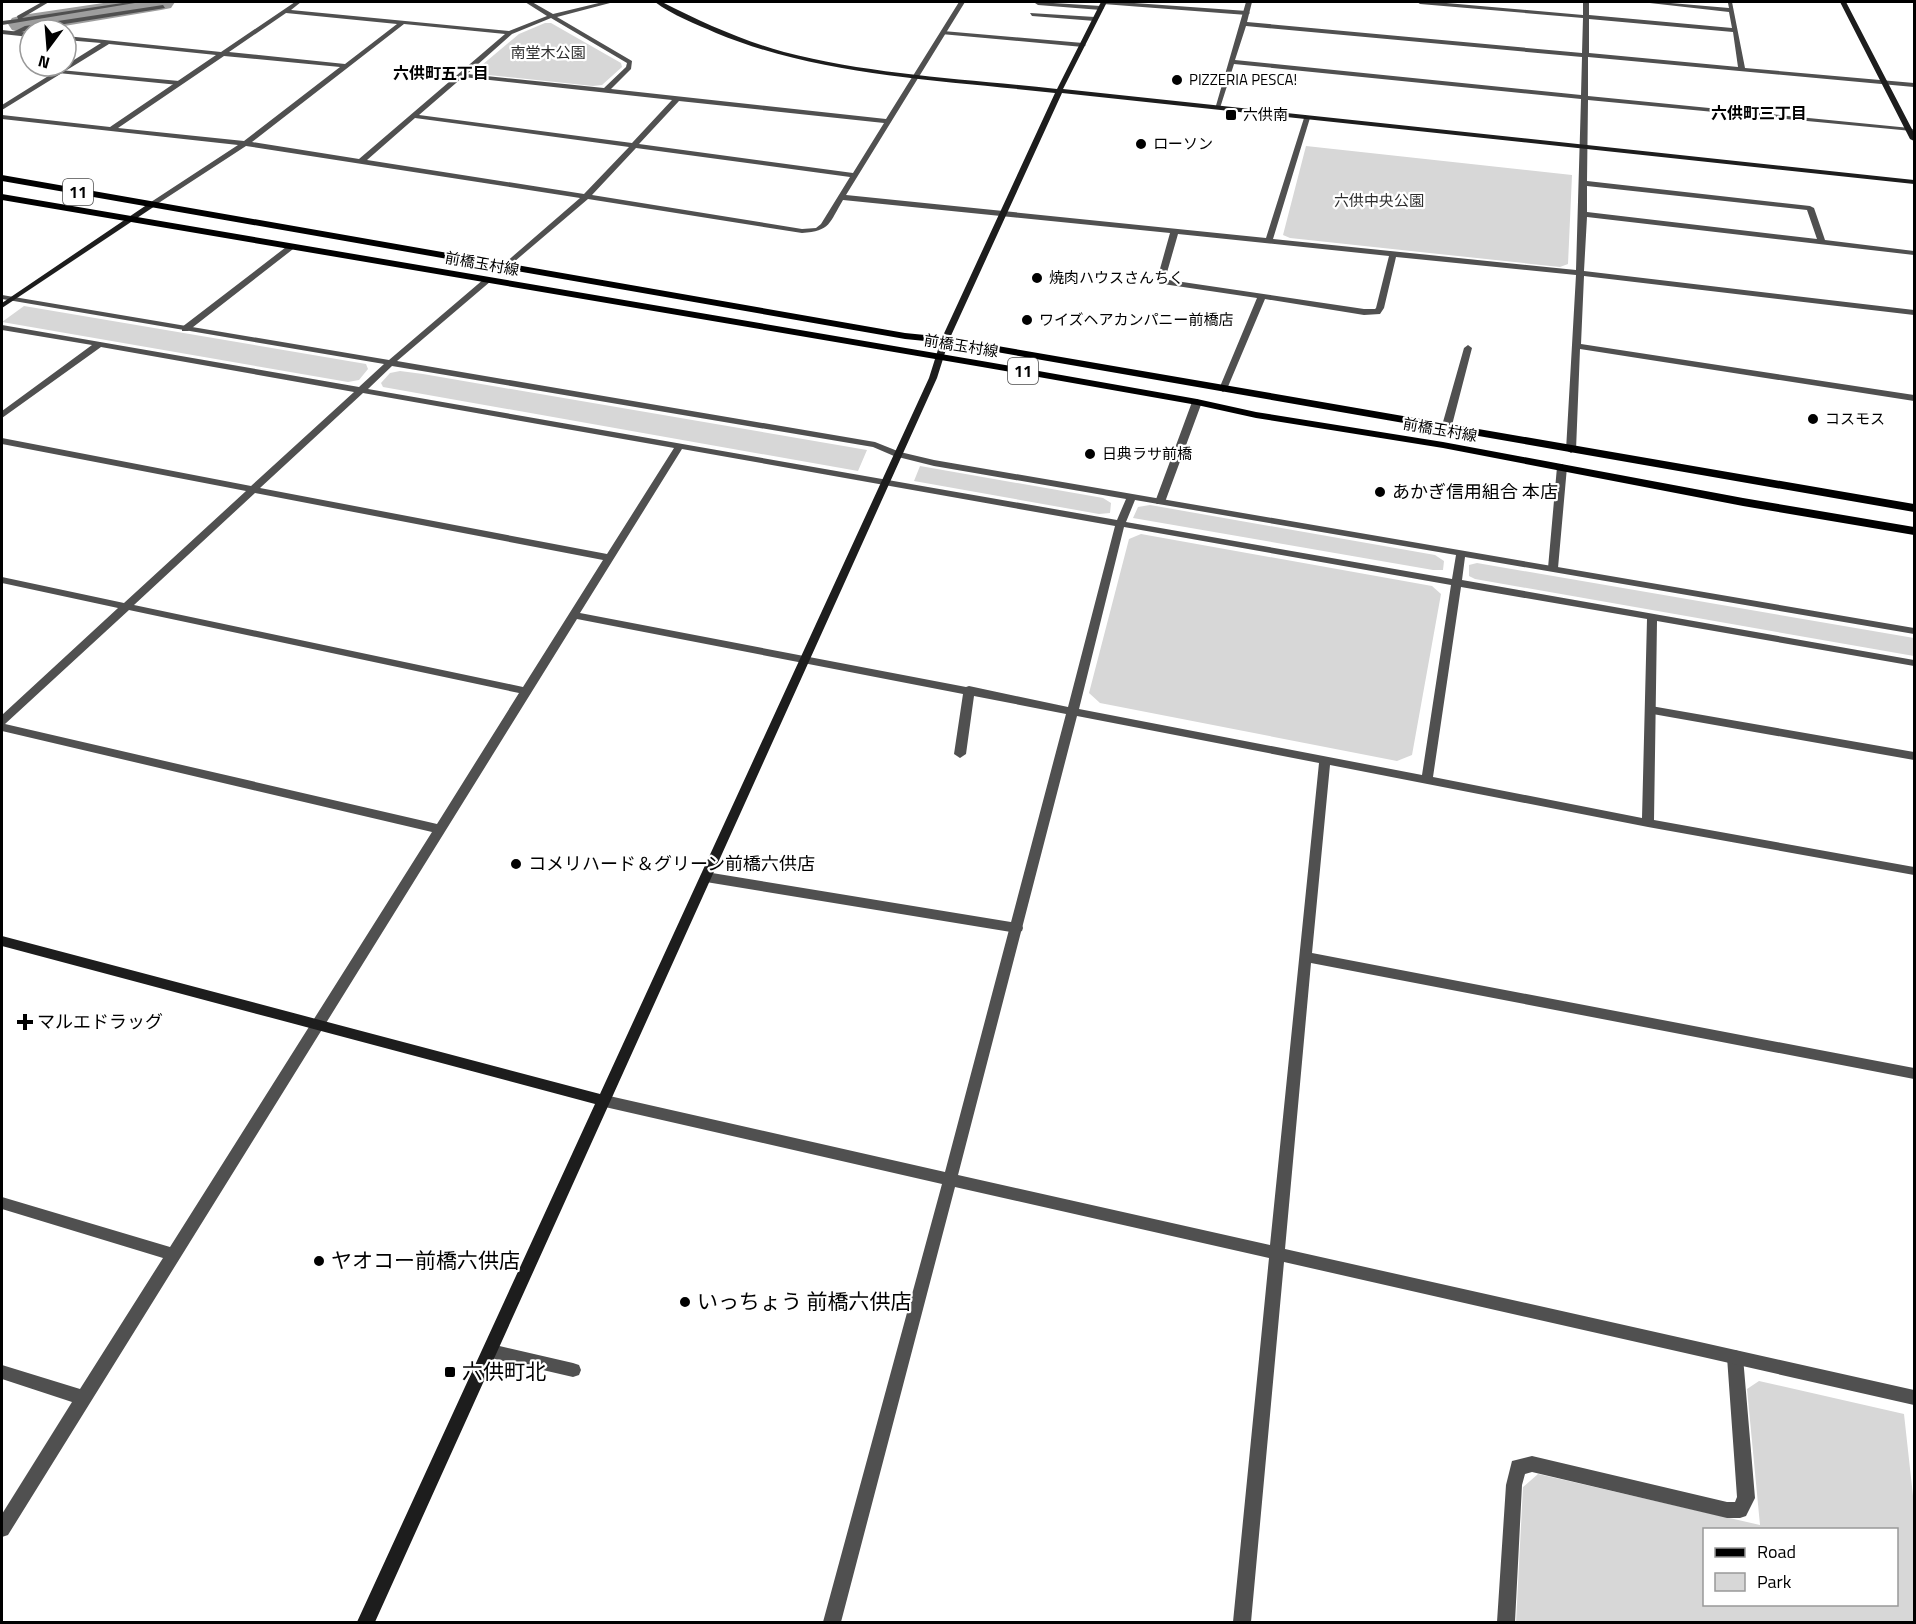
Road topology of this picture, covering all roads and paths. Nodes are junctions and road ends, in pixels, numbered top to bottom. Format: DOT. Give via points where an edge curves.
graph roads {
  1 [pos="46,2"];
  2 [pos="138,2"];
  3 [pos="298,2"];
  4 [pos="528,2"];
  5 [pos="608,2"];
  6 [pos="658,2"];
  7 [pos="962,2"];
  8 [pos="1249,2"];
  9 [pos="1420,2"];
  10 [pos="1586,2"];
  11 [pos="1644,2"];
  12 [pos="1731,2"];
  13 [pos="1843,2"];
  14 [pos="1038,3"];
  15 [pos="1102,4"];
  16 [pos="163,7"];
  17 [pos="285,10"];
  18 [pos="1732,10"];
  19 [pos="1247,13"];
  20 [pos="1032,14"];
  21 [pos="552,16"];
  22 [pos="1586,16"];
  23 [pos="1095,19"];
  24 [pos="12,21"];
  25 [pos="403,22"];
  26 [pos="2,23"];
  27 [pos="1244,24"];
  28 [pos="2,27"];
  29 [pos="1735,30"];
  30 [pos="2,32"];
  31 [pos="14,33"];
  32 [pos="510,33"];
  33 [pos="943,33"];
  34 [pos="18,34"];
  35 [pos="78,39"];
  36 [pos="108,42"];
  37 [pos="1083,45"];
  38 [pos="223,53"];
  39 [pos="1585,54"];
  40 [pos="78,61"];
  41 [pos="1231,62"];
  42 [pos="347,66"];
  43 [pos="1743,69"];
  44 [pos="78,74"];
  45 [pos="461,75"];
  46 [pos="916,77"];
  47 [pos="50,78"];
  48 [pos="1884,82"];
  49 [pos="179,84"];
  50 [pos="1914,85"];
  51 [pos="604,91"];
  52 [pos="1059,92"];
  53 [pos="1585,97"];
  54 [pos="677,99"];
  55 [pos="2,108"];
  56 [pos="1217,108"];
  57 [pos="413,116"];
  58 [pos="2,117"];
  59 [pos="1307,118"];
  60 [pos="886,121"];
  61 [pos="113,128"];
  62 [pos="1910,130"];
  63 [pos="1914,139"];
  64 [pos="246,143"];
  65 [pos="634,146"];
  66 [pos="1585,147"];
  67 [pos="361,160"];
  68 [pos="854,175"];
  69 [pos="2,178"];
  70 [pos="1914,182"];
  71 [pos="1584,183"];
  72 [pos="586,197"];
  73 [pos="840,197"];
  74 [pos="2,198"];
  75 [pos="154,204"];
  76 [pos="1003,214"];
  77 [pos="1583,214"];
  78 [pos="131,219"];
  79 [pos="1175,231"];
  80 [pos="1269,240"];
  81 [pos="1822,242"];
  82 [pos="293,246"];
  83 [pos="1914,253"];
  84 [pos="1393,254"];
  85 [pos="508,265"];
  86 [pos="1579,273"];
  87 [pos="487,281"];
  88 [pos="2,297"];
  89 [pos="1262,297"];
  90 [pos="12,299"];
  91 [pos="2,306"];
  92 [pos="1914,313"];
  93 [pos="2,327"];
  94 [pos="185,329"];
  95 [pos="945,340"];
  96 [pos="99,344"];
  97 [pos="1577,346"];
  98 [pos="1468,348"];
  99 [pos="940,357"];
  100 [pos="389,364"];
  101 [pos="1223,389"];
  102 [pos="360,391"];
  103 [pos="1914,398"];
  104 [pos="1197,402"];
  105 [pos="2,415"];
  106 [pos="1446,429"];
  107 [pos="2,441"];
  108 [pos="679,447"];
  109 [pos="1571,450"];
  110 [pos="897,454"];
  111 [pos="1562,467"];
  112 [pos="884,483"];
  113 [pos="253,490"];
  114 [pos="1132,497"];
  115 [pos="1160,502"];
  116 [pos="1914,508"];
  117 [pos="1120,525"];
  118 [pos="1914,531"];
  119 [pos="1461,554"];
  120 [pos="609,558"];
  121 [pos="1553,568"];
  122 [pos="2,580"];
  123 [pos="1457,582"];
  124 [pos="126,606"];
  125 [pos="573,615"];
  126 [pos="1652,617"];
  127 [pos="1914,631"];
  128 [pos="805,658"];
  129 [pos="1914,663"];
  130 [pos="969,690"];
  131 [pos="526,691"];
  132 [pos="1072,710"];
  133 [pos="1651,710"];
  134 [pos="2,721"];
  135 [pos="2,727"];
  136 [pos="960,754"];
  137 [pos="1914,756"];
  138 [pos="1326,760"];
  139 [pos="1427,779"];
  140 [pos="1648,823"];
  141 [pos="439,829"];
  142 [pos="1914,871"];
  143 [pos="706,877"];
  144 [pos="1017,928"];
  145 [pos="2,941"];
  146 [pos="1305,957"];
  147 [pos="317,1025"];
  148 [pos="1914,1074"];
  149 [pos="605,1101"];
  150 [pos="950,1180"];
  151 [pos="2,1203"];
  152 [pos="1278,1254"];
  153 [pos="174,1255"];
  154 [pos="491,1352"];
  155 [pos="1735,1357"];
  156 [pos="573,1370"];
  157 [pos="2,1372"];
  158 [pos="84,1398"];
  159 [pos="1914,1398"];
  160 [pos="2,1529"];
  161 [pos="366,1623"];
  162 [pos="832,1623"];
  163 [pos="1242,1623"];
  164 [pos="1506,1623"];
  1 -- 24 [label="street"];
  2 -- 24 [label="street"];
  3 -- 17 [label="street"];
  4 -- 21 [label="street"];
  5 -- 21 [label="street"];
  6 -- 46 [label="street" via="703,26 756,47 820,63"];
  7 -- 33 [label="street"];
  8 -- 19 [label="street"];
  9 -- 22 [label="street"];
  10 -- 22 [label="street"];
  11 -- 18 [label="street"];
  12 -- 18 [label="street"];
  13 -- 48 [label="street"];
  14 -- 15 [label="street"];
  15 -- 19 [label="street"];
  15 -- 23 [label="street"];
  16 -- 31 [label="street" via="25,28"];
  17 -- 25 [label="street"];
  17 -- 38 [label="street"];
  18 -- 29 [label="street"];
  19 -- 27 [label="street"];
  20 -- 23 [label="street"];
  21 -- 32 [label="street"];
  21 -- 51 [label="street" via="630,62 629,68"];
  22 -- 29 [label="street"];
  22 -- 39 [label="street"];
  23 -- 37 [label="street"];
  24 -- 26 [label="street"];
  24 -- 28 [label="street"];
  25 -- 32 [label="street"];
  25 -- 42 [label="street"];
  27 -- 39 [label="street"];
  27 -- 41 [label="street"];
  29 -- 43 [label="street"];
  30 -- 31 [label="street"];
  31 -- 34 [label="street"];
  32 -- 45 [label="street"];
  33 -- 37 [label="street"];
  33 -- 46 [label="street"];
  35 -- 36 [label="street"];
  36 -- 38 [label="street"];
  36 -- 40 [label="street"];
  37 -- 52 [label="street"];
  38 -- 42 [label="street"];
  38 -- 49 [label="street"];
  39 -- 43 [label="street"];
  39 -- 53 [label="street"];
  41 -- 53 [label="street"];
  41 -- 56 [label="street"];
  42 -- 64 [label="street"];
  43 -- 48 [label="street"];
  44 -- 49 [label="street"];
  45 -- 51 [label="street"];
  45 -- 57 [label="street"];
  46 -- 52 [label="street"];
  46 -- 60 [label="street"];
  47 -- 55 [label="street"];
  48 -- 50 [label="street"];
  48 -- 62 [label="street"];
  49 -- 61 [label="street"];
  51 -- 54 [label="street"];
  52 -- 56 [label="street"];
  52 -- 76 [label="street"];
  53 -- 62 [label="street"];
  53 -- 66 [label="street"];
  54 -- 60 [label="street"];
  54 -- 65 [label="street"];
  56 -- 59 [label="street"];
  57 -- 65 [label="street"];
  57 -- 67 [label="street"];
  58 -- 61 [label="street"];
  59 -- 66 [label="street"];
  59 -- 80 [label="street"];
  60 -- 68 [label="street"];
  61 -- 64 [label="street"];
  62 -- 63 [label="street"];
  64 -- 67 [label="street"];
  64 -- 75 [label="street"];
  65 -- 68 [label="street"];
  65 -- 72 [label="street"];
  66 -- 70 [label="street"];
  66 -- 71 [label="street"];
  67 -- 72 [label="street"];
  68 -- 73 [label="street"];
  69 -- 75 [label="main road, 前橋玉村線 / 11"];
  71 -- 77 [label="street"];
  71 -- 81 [label="street" via="1810,208"];
  72 -- 73 [label="street" via="808,231 824,225"];
  72 -- 85 [label="street"];
  73 -- 76 [label="street"];
  74 -- 78 [label="main road, 前橋玉村線 / 11"];
  75 -- 78 [label="street"];
  75 -- 85 [label="main road, 前橋玉村線 / 11"];
  76 -- 79 [label="street"];
  76 -- 95 [label="street"];
  77 -- 81 [label="street"];
  77 -- 86 [label="street"];
  78 -- 82 [label="main road, 前橋玉村線 / 11"];
  78 -- 90 [label="street"];
  79 -- 80 [label="street"];
  79 -- 89 [label="street" via="1162,279"];
  80 -- 84 [label="street"];
  81 -- 83 [label="street"];
  82 -- 87 [label="main road, 前橋玉村線 / 11"];
  82 -- 94 [label="street"];
  84 -- 86 [label="street"];
  84 -- 89 [label="street" via="1377,312"];
  85 -- 95 [label="main road, 前橋玉村線 / 11"];
  86 -- 92 [label="street"];
  86 -- 97 [label="street"];
  87 -- 99 [label="main road, 前橋玉村線 / 11"];
  87 -- 100 [label="street"];
  88 -- 90 [label="street"];
  89 -- 101 [label="street"];
  90 -- 91 [label="street"];
  90 -- 94 [label="street"];
  93 -- 96 [label="street"];
  94 -- 100 [label="street"];
  95 -- 99 [label="street"];
  95 -- 101 [label="main road, 前橋玉村線 / 11"];
  96 -- 102 [label="street"];
  96 -- 105 [label="street"];
  97 -- 103 [label="street"];
  97 -- 109 [label="street"];
  98 -- 106 [label="street"];
  99 -- 104 [label="main road, 前橋玉村線 / 11"];
  99 -- 110 [label="street"];
  100 -- 102 [label="street"];
  100 -- 110 [label="street" via="875,445"];
  101 -- 106 [label="main road, 前橋玉村線 / 11"];
  102 -- 108 [label="street"];
  102 -- 113 [label="street"];
  104 -- 111 [label="main road, 前橋玉村線 / 11"];
  104 -- 115 [label="street"];
  106 -- 109 [label="main road, 前橋玉村線 / 11"];
  107 -- 113 [label="street"];
  108 -- 112 [label="street"];
  108 -- 120 [label="street"];
  109 -- 116 [label="main road, 前橋玉村線 / 11"];
  110 -- 112 [label="street"];
  110 -- 114 [label="street"];
  111 -- 118 [label="main road, 前橋玉村線 / 11"];
  111 -- 121 [label="street"];
  112 -- 117 [label="street"];
  112 -- 128 [label="street"];
  113 -- 120 [label="street"];
  113 -- 124 [label="street"];
  114 -- 115 [label="street"];
  114 -- 117 [label="street"];
  115 -- 119 [label="street"];
  117 -- 123 [label="street"];
  117 -- 132 [label="street"];
  119 -- 121 [label="street"];
  119 -- 123 [label="street"];
  120 -- 125 [label="street"];
  121 -- 127 [label="street"];
  122 -- 124 [label="street"];
  123 -- 126 [label="street"];
  123 -- 139 [label="street"];
  124 -- 131 [label="street"];
  124 -- 134 [label="street"];
  125 -- 128 [label="street"];
  125 -- 131 [label="street"];
  126 -- 129 [label="street"];
  126 -- 133 [label="street"];
  128 -- 130 [label="street"];
  128 -- 143 [label="street"];
  130 -- 132 [label="street"];
  130 -- 136 [label="street"];
  131 -- 141 [label="street"];
  132 -- 138 [label="street"];
  132 -- 144 [label="street"];
  133 -- 137 [label="street"];
  133 -- 140 [label="street"];
  135 -- 141 [label="street"];
  138 -- 139 [label="street"];
  138 -- 146 [label="street"];
  139 -- 140 [label="street"];
  140 -- 142 [label="street"];
  141 -- 147 [label="street"];
  143 -- 144 [label="street"];
  143 -- 149 [label="street"];
  144 -- 150 [label="street"];
  145 -- 147 [label="street"];
  146 -- 148 [label="street"];
  146 -- 152 [label="street"];
  147 -- 149 [label="street"];
  147 -- 153 [label="street"];
  149 -- 150 [label="street"];
  149 -- 154 [label="street"];
  150 -- 152 [label="street"];
  150 -- 162 [label="street"];
  151 -- 153 [label="street"];
  152 -- 155 [label="street"];
  152 -- 163 [label="street"];
  153 -- 158 [label="street"];
  154 -- 156 [label="street"];
  154 -- 161 [label="street"];
  155 -- 159 [label="street"];
  155 -- 164 [label="street" via="1746,1498 1740,1510 1532,1464 1518,1467"];
  157 -- 158 [label="street"];
  158 -- 160 [label="street"];
}
